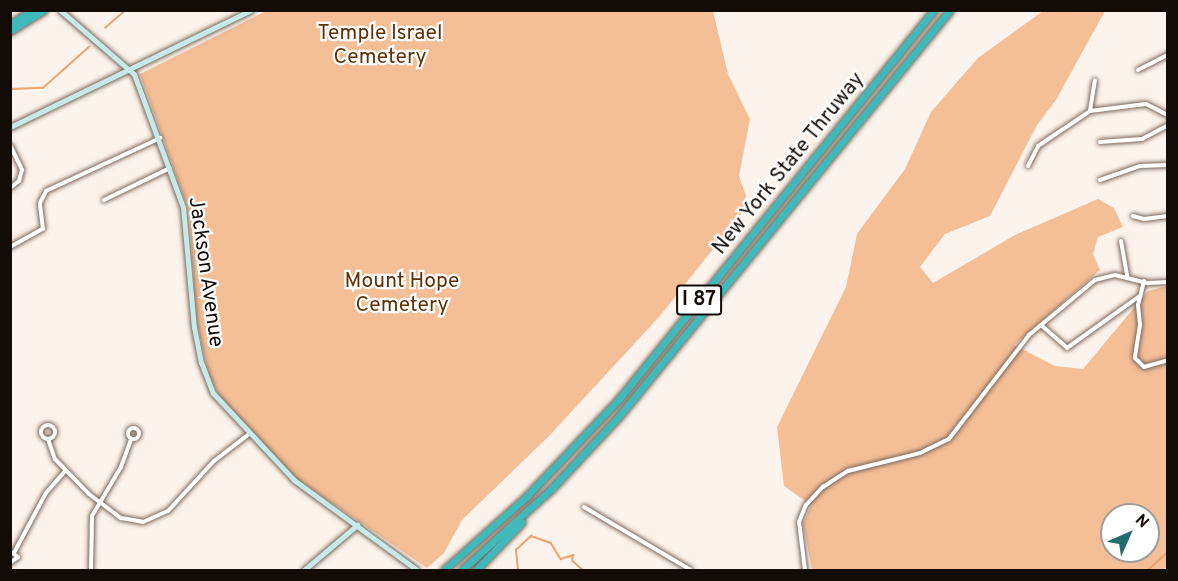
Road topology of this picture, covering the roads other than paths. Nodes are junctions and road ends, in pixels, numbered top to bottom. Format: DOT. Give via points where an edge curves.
graph roads {
  1 [pos="33,10"];
  2 [pos="44,10"];
  3 [pos="60,10"];
  4 [pos="251,10"];
  5 [pos="934,10"];
  6 [pos="950,10"];
  7 [pos="10,24"];
  8 [pos="10,31"];
  9 [pos="1167,55"];
  10 [pos="1138,70"];
  11 [pos="131,71"];
  12 [pos="1095,80"];
  13 [pos="1090,111"];
  14 [pos="1167,115"];
  15 [pos="1167,125"];
  16 [pos="10,127"];
  17 [pos="160,138"];
  18 [pos="1100,142"];
  19 [pos="10,145"];
  20 [pos="1167,165"];
  21 [pos="1028,166"];
  22 [pos="170,168"];
  23 [pos="1100,180"];
  24 [pos="10,188"];
  25 [pos="104,200"];
  26 [pos="1133,216"];
  27 [pos="1167,216"];
  28 [pos="1121,241"];
  29 [pos="10,247"];
  30 [pos="1127,276"];
  31 [pos="1144,281"];
  32 [pos="1167,282"];
  33 [pos="1140,296"];
  34 [pos="1041,325"];
  35 [pos="1167,360"];
  36 [pos="249,434"];
  37 [pos="48,439"];
  38 [pos="131,439"];
  39 [pos="65,471"];
  40 [pos="552,488"];
  41 [pos="99,502"];
  42 [pos="584,507"];
  43 [pos="357,525"];
  44 [pos="13,551"];
  45 [pos="10,563"];
  46 [pos="91,570"];
  47 [pos="304,570"];
  48 [pos="417,570"];
  49 [pos="444,570"];
  50 [pos="462,570"];
  51 [pos="476,570"];
  52 [pos="691,570"];
  53 [pos="805,570"];
  1 -- 7 [label="highway"];
  2 -- 8 [label="highway"];
  3 -- 11 [label="main road"];
  4 -- 11 [label="main road"];
  5 -- 49 [label="highway, New York State Thruway / I 87" via="619,399 526,497"];
  6 -- 40 [label="highway, New York State Thruway / I 87" via="642,389"];
  9 -- 10 [label="street"];
  11 -- 16 [label="main road"];
  11 -- 17 [label="main road, Jackson Avenue"];
  12 -- 13 [label="street"];
  13 -- 14 [label="street" via="1146,104"];
  13 -- 21 [label="street" via="1038,146"];
  15 -- 18 [label="street" via="1142,139"];
  17 -- 22 [label="main road, Jackson Avenue"];
  17 -- 29 [label="street" via="50,188 40,203 43,229"];
  19 -- 24 [label="street" via="22,170 19,181"];
  20 -- 23 [label="street" via="1140,166"];
  22 -- 25 [label="street"];
  22 -- 36 [label="main road, Jackson Avenue" via="185,219 191,311 201,362 213,393"];
  26 -- 27 [label="street"];
  28 -- 30 [label="street"];
  30 -- 31 [label="street"];
  30 -- 34 [label="street" via="1107,275 1095,280"];
  31 -- 32 [label="street"];
  31 -- 33 [label="street"];
  33 -- 34 [label="street" via="1067,348"];
  33 -- 35 [label="street" via="1140,325 1134,352 1137,362 1144,367"];
  34 -- 53 [label="street" via="949,439 920,453 848,471 814,495 799,522"];
  36 -- 41 [label="street" via="230,447 177,503 156,519 127,520"];
  36 -- 43 [label="main road, Jackson Avenue" via="294,480"];
  37 -- 39 [label="street"];
  38 -- 41 [label="street" via="121,467"];
  39 -- 41 [label="street"];
  39 -- 44 [label="street" via="46,494"];
  40 -- 50 [label="highway, New York State Thruway / I 87"];
  40 -- 51 [label="highway"];
  41 -- 46 [label="street" via="90,524"];
  42 -- 52 [label="street"];
  43 -- 47 [label="main road"];
  43 -- 48 [label="main road, Jackson Avenue"];
  44 -- 45 [label="street" via="17,559"];
}
